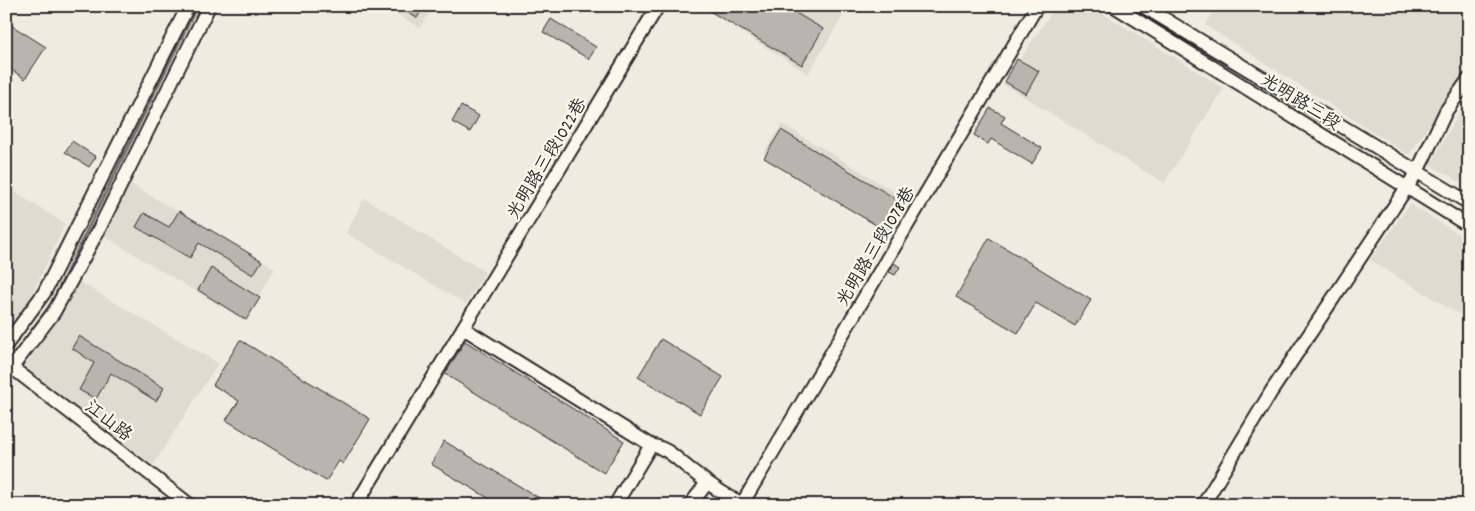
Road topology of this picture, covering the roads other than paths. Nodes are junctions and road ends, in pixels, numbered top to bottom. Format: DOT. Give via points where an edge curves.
graph roads {
  1 [pos="188,6"];
  2 [pos="210,6"];
  3 [pos="658,6"];
  4 [pos="1037,6"];
  5 [pos="1114,6"];
  6 [pos="1143,6"];
  7 [pos="1469,79"];
  8 [pos="1417,172"];
  9 [pos="1407,188"];
  10 [pos="1469,203"];
  11 [pos="1469,226"];
  12 [pos="463,328"];
  13 [pos="6,345"];
  14 [pos="8,368"];
  15 [pos="651,445"];
  16 [pos="707,483"];
  17 [pos="739,503"];
  18 [pos="190,505"];
  19 [pos="356,505"];
  20 [pos="615,505"];
  21 [pos="690,505"];
  22 [pos="1203,505"];
  1 -- 13 [label="street" via="44,293"];
  2 -- 14 [label="street" via="54,312"];
  3 -- 12 [label="street, 光明路三段1022巷"];
  4 -- 17 [label="street, 光明路三段1078巷"];
  5 -- 9 [label="street, 光明路三段"];
  6 -- 8 [label="street, 光明路三段"];
  7 -- 8 [label="street" via="1446,111"];
  8 -- 9 [label="street"];
  8 -- 10 [label="street, 光明路三段"];
  9 -- 11 [label="street, 光明路三段"];
  9 -- 22 [label="street" via="1271,392"];
  12 -- 15 [label="street"];
  12 -- 19 [label="street, 光明路三段1022巷"];
  14 -- 18 [label="street, 江山路"];
  15 -- 16 [label="street" via="663,447 674,454"];
  15 -- 20 [label="street"];
  16 -- 17 [label="street"];
  16 -- 21 [label="street"];
}
